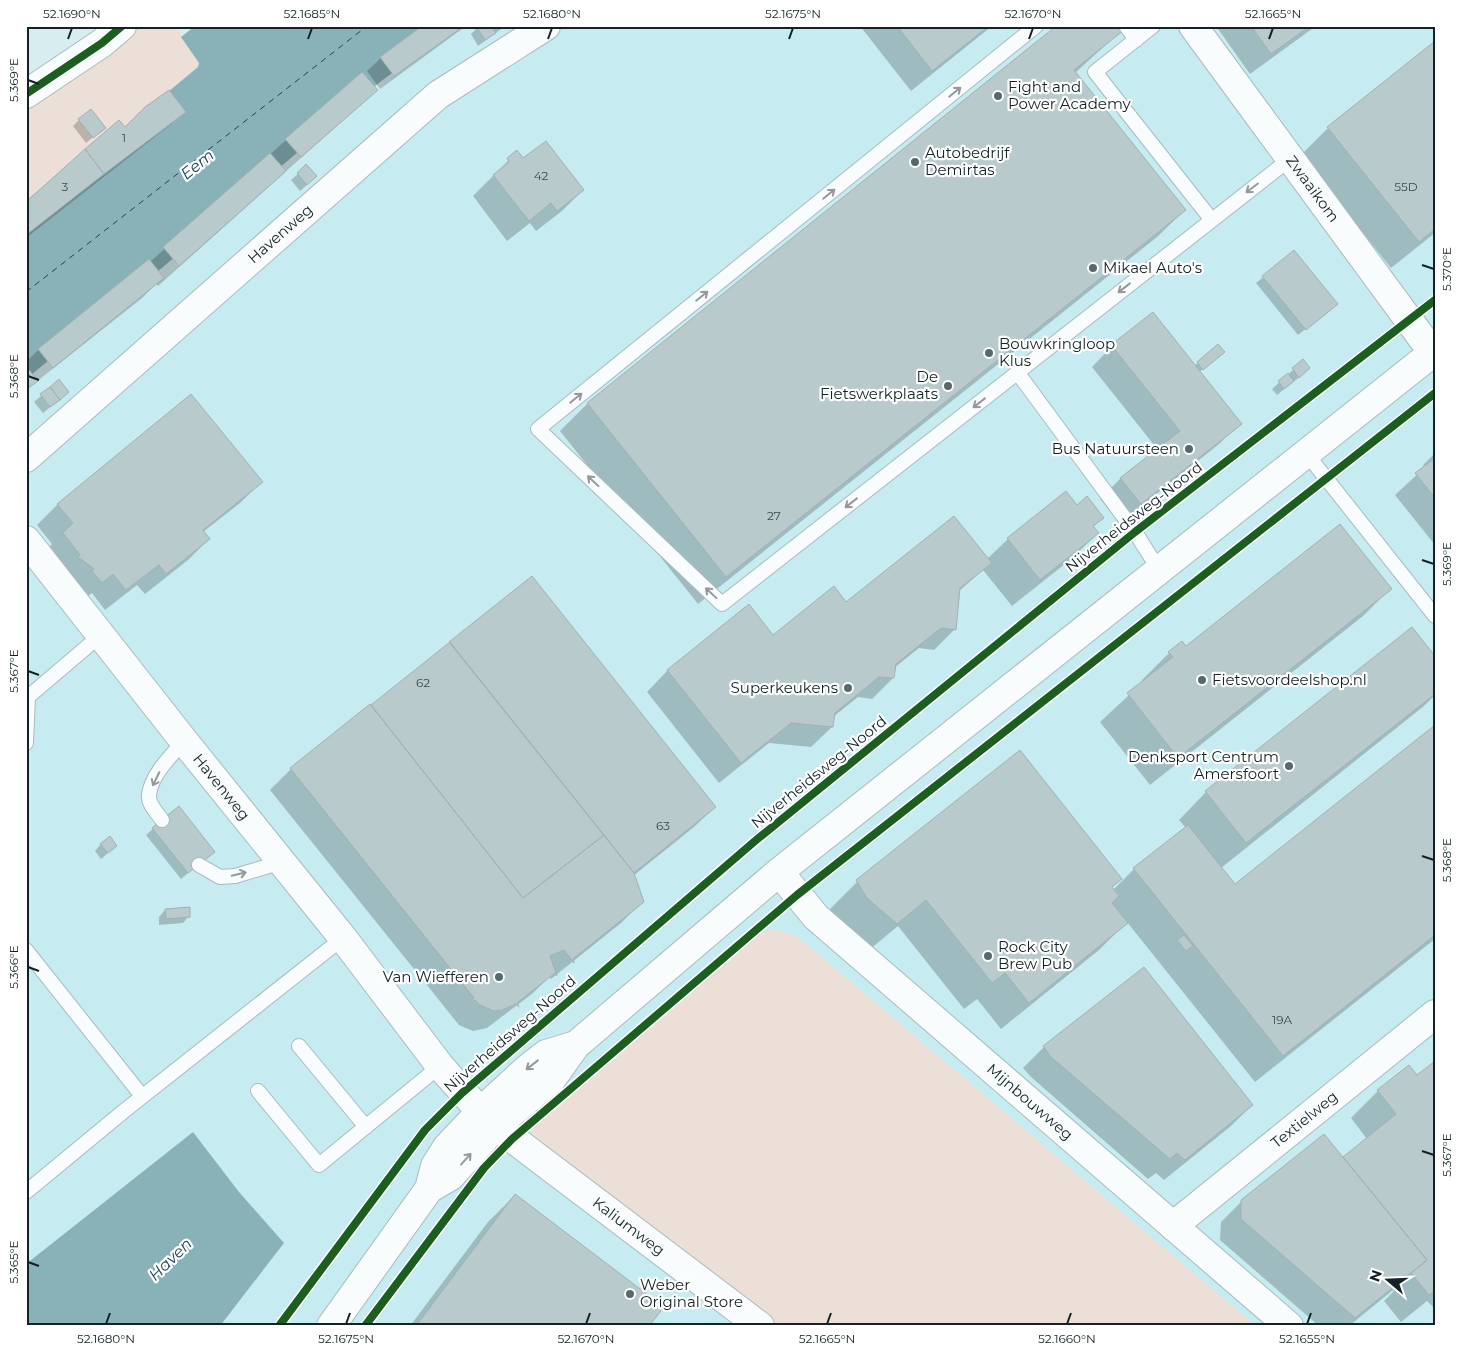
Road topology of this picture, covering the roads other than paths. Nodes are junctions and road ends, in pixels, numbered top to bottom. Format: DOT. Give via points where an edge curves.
graph roads {
  1 [pos="122,26"];
  2 [pos="546,26"];
  3 [pos="1036,26"];
  4 [pos="1126,26"];
  5 [pos="1153,26"];
  6 [pos="1193,26"];
  7 [pos="1136,40"];
  8 [pos="26,94"];
  9 [pos="1290,159"];
  10 [pos="1211,219"];
  11 [pos="1434,352"];
  12 [pos="1018,372"];
  13 [pos="1306,453"];
  14 [pos="26,458"];
  15 [pos="26,540"];
  16 [pos="1159,570"];
  17 [pos="1435,616"];
  18 [pos="102,634"];
  19 [pos="184,741"];
  20 [pos="26,743"];
  21 [pos="162,820"];
  22 [pos="282,862"];
  23 [pos="199,865"];
  24 [pos="779,872"];
  25 [pos="343,938"];
  26 [pos="26,950"];
  27 [pos="1435,1014"];
  28 [pos="299,1046"];
  29 [pos="440,1066"];
  30 [pos="258,1091"];
  31 [pos="142,1096"];
  32 [pos="488,1119"];
  33 [pos="366,1127"];
  34 [pos="26,1192"];
  35 [pos="1173,1226"];
  36 [pos="331,1326"];
  37 [pos="760,1326"];
  38 [pos="1289,1326"];
  1 -- 8 [label="street"];
  2 -- 14 [label="street, Havenweg" via="438,95"];
  12 -- 3 [label="lane, one-way" via="722,604 538,429"];
  4 -- 7 [label="lane"];
  5 -- 7 [label="lane"];
  6 -- 9 [label="street, Zwaaikom"];
  7 -- 10 [label="lane" via="1095,72"];
  9 -- 10 [label="lane, one-way"];
  9 -- 11 [label="street, Zwaaikom"];
  10 -- 12 [label="lane, one-way"];
  11 -- 13 [label="street"];
  12 -- 16 [label="lane" via="1136,532"];
  13 -- 16 [label="street"];
  13 -- 17 [label="lane"];
  15 -- 18 [label="street, Havenweg"];
  16 -- 24 [label="street"];
  18 -- 19 [label="street, Havenweg"];
  18 -- 20 [label="lane" via="28,697"];
  19 -- 21 [label="lane, one-way" via="162,767 148,796"];
  19 -- 22 [label="street, Havenweg"];
  23 -- 22 [label="lane, one-way" via="220,877 235,876"];
  22 -- 25 [label="street, Havenweg"];
  24 -- 32 [label="street" via="576,1045 546,1054 528,1068"];
  24 -- 35 [label="street, Mijnbouwweg" via="816,917"];
  25 -- 29 [label="street, Havenweg"];
  25 -- 31 [label="lane"];
  26 -- 31 [label="lane"];
  27 -- 35 [label="street, Textielweg"];
  28 -- 33 [label="lane"];
  29 -- 32 [label="street, Havenweg"];
  29 -- 33 [label="lane"];
  30 -- 33 [label="lane" via="319,1165"];
  31 -- 34 [label="lane"];
  32 -- 36 [label="street" via="447,1147 435,1166 429,1189"];
  32 -- 37 [label="street, Kaliumweg"];
  35 -- 38 [label="street, Mijnbouwweg"];
}
